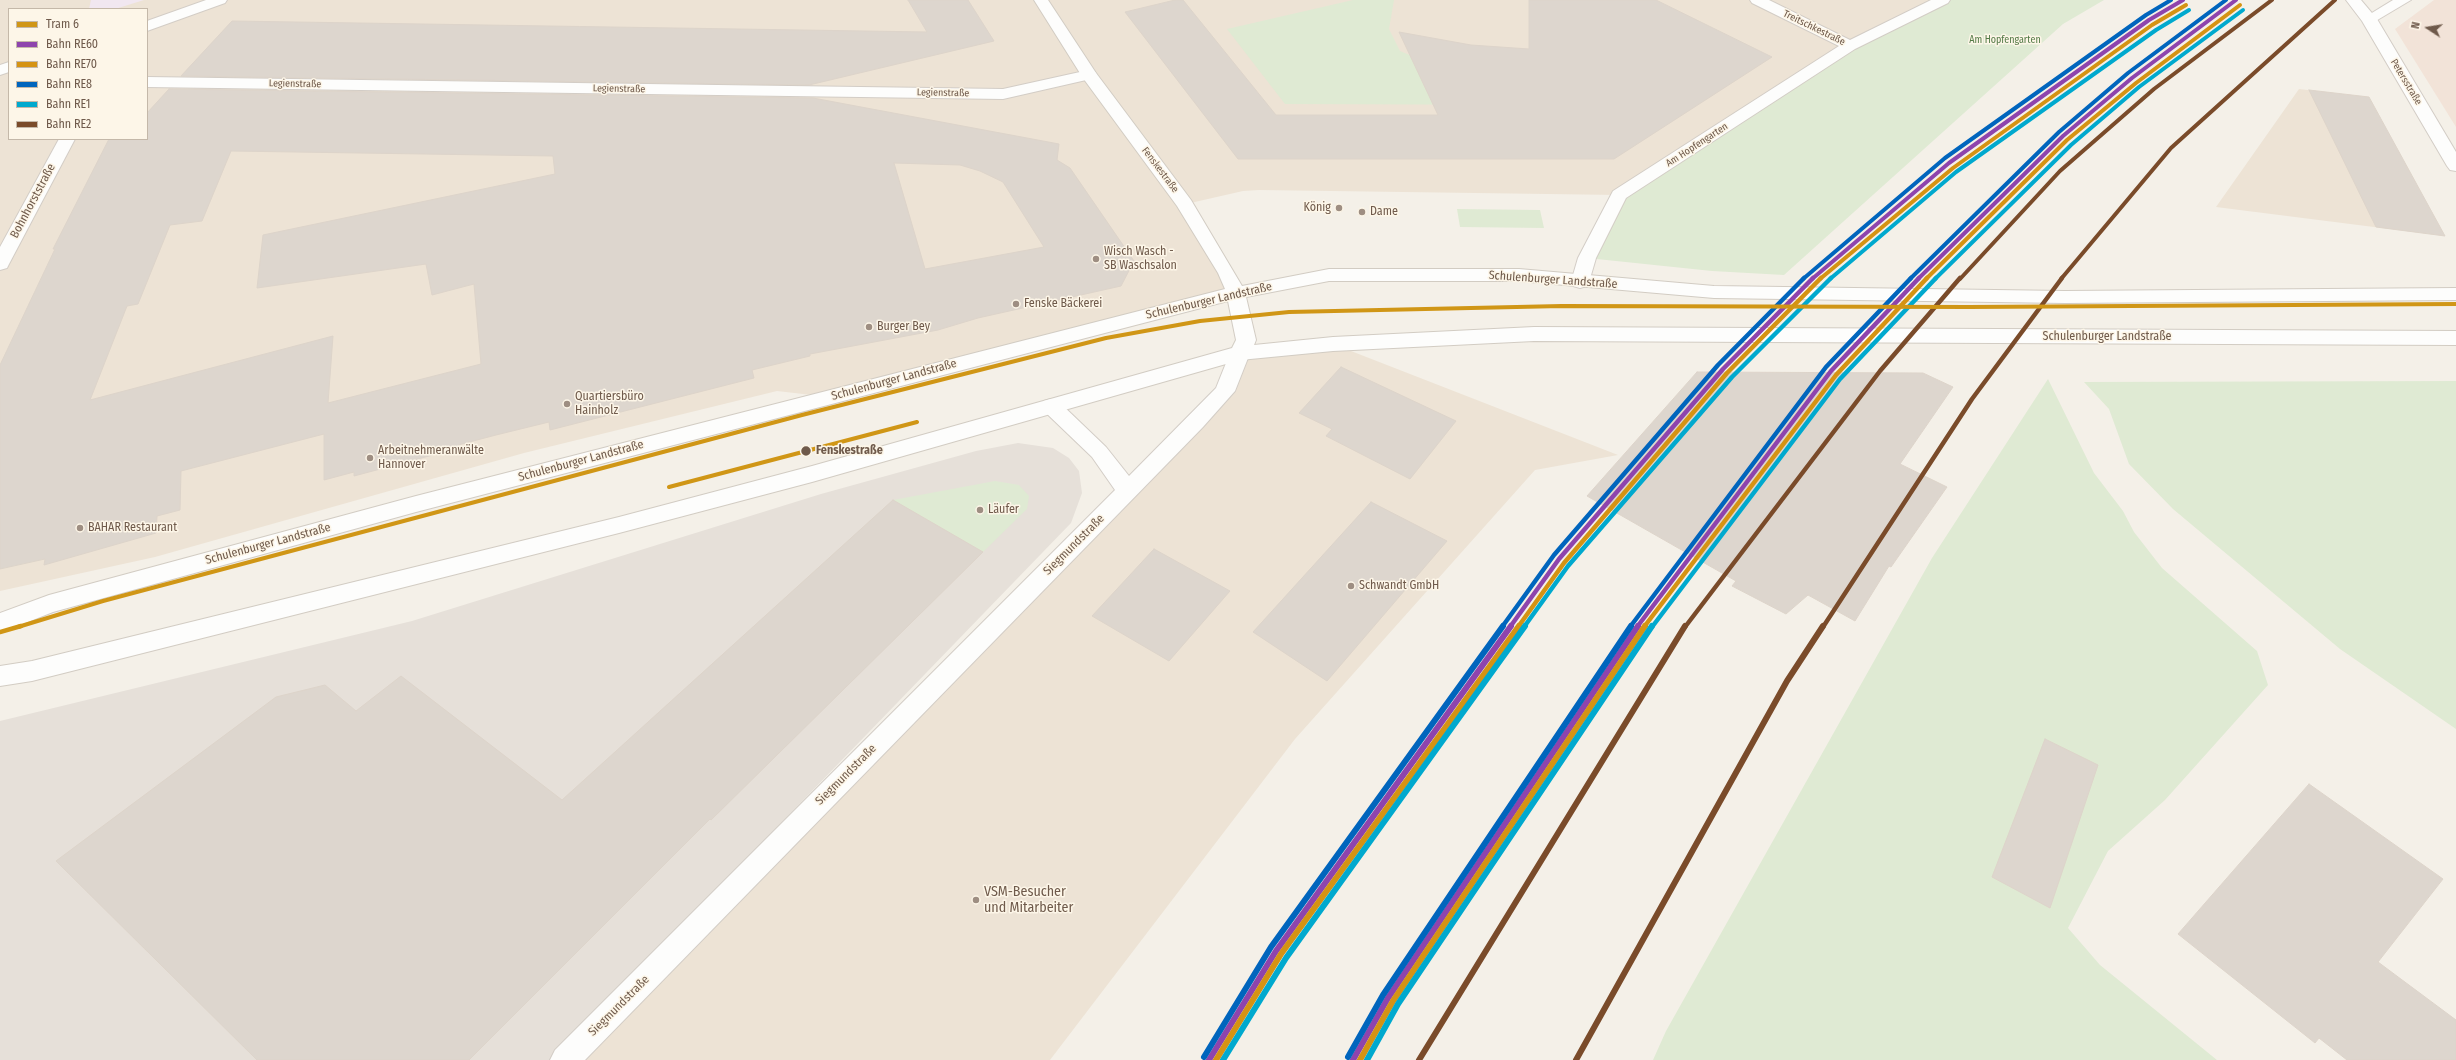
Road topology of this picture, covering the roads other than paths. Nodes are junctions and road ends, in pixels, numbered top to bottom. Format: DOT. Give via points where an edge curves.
graph roads {
  1 [pos="220,0"];
  2 [pos="1041,0"];
  3 [pos="1757,0"];
  4 [pos="1943,0"];
  5 [pos="2353,0"];
  6 [pos="2404,0"];
  7 [pos="2369,18"];
  8 [pos="148,26"];
  9 [pos="1850,46"];
  10 [pos="1089,75"];
  11 [pos="148,82"];
  12 [pos="66,140"];
  13 [pos="2456,166"];
  14 [pos="0,264"];
  15 [pos="1580,282"];
  16 [pos="1236,293"];
  17 [pos="2456,294"];
  18 [pos="2456,338"];
  19 [pos="1240,353"];
  20 [pos="1051,406"];
  21 [pos="1128,491"];
  22 [pos="0,623"];
  23 [pos="0,676"];
  24 [pos="565,1060"];
  1 -- 8 [label="main road"];
  2 -- 10 [label="main road, Fenskestraße"];
  3 -- 9 [label="main road, Treitschkestraße"];
  4 -- 9 [label="main road, Am Hopfengarten"];
  5 -- 7 [label="main road, Petersstraße"];
  6 -- 7 [label="lane"];
  7 -- 13 [label="main road, Petersstraße"];
  9 -- 15 [label="main road, Am Hopfengarten" via="1619,195 1587,258"];
  10 -- 11 [label="main road, Legienstraße" via="1004,94"];
  10 -- 16 [label="main road, Fenskestraße" via="1185,204 1227,273"];
  12 -- 14 [label="main road, Bohnhorststraße"];
  15 -- 16 [label="main road, Schulenburger Landstraße" via="1518,275 1329,274"];
  15 -- 17 [label="main road, Schulenburger Landstraße" via="1714,292 2065,298"];
  16 -- 19 [label="main road, Fenskestraße" via="1246,340"];
  16 -- 22 [label="main road, Schulenburger Landstraße" via="1006,350 416,504 49,604"];
  18 -- 19 [label="main road, Schulenburger Landstraße" via="1534,334 1333,344"];
  19 -- 20 [label="main road, Schulenburger Landstraße"];
  19 -- 21 [label="main road, Siegmundstraße" via="1225,391"];
  20 -- 21 [label="main road" via="1099,452"];
  20 -- 23 [label="main road, Schulenburger Landstraße" via="627,523 32,671"];
  21 -- 24 [label="main road, Siegmundstraße"];
}
